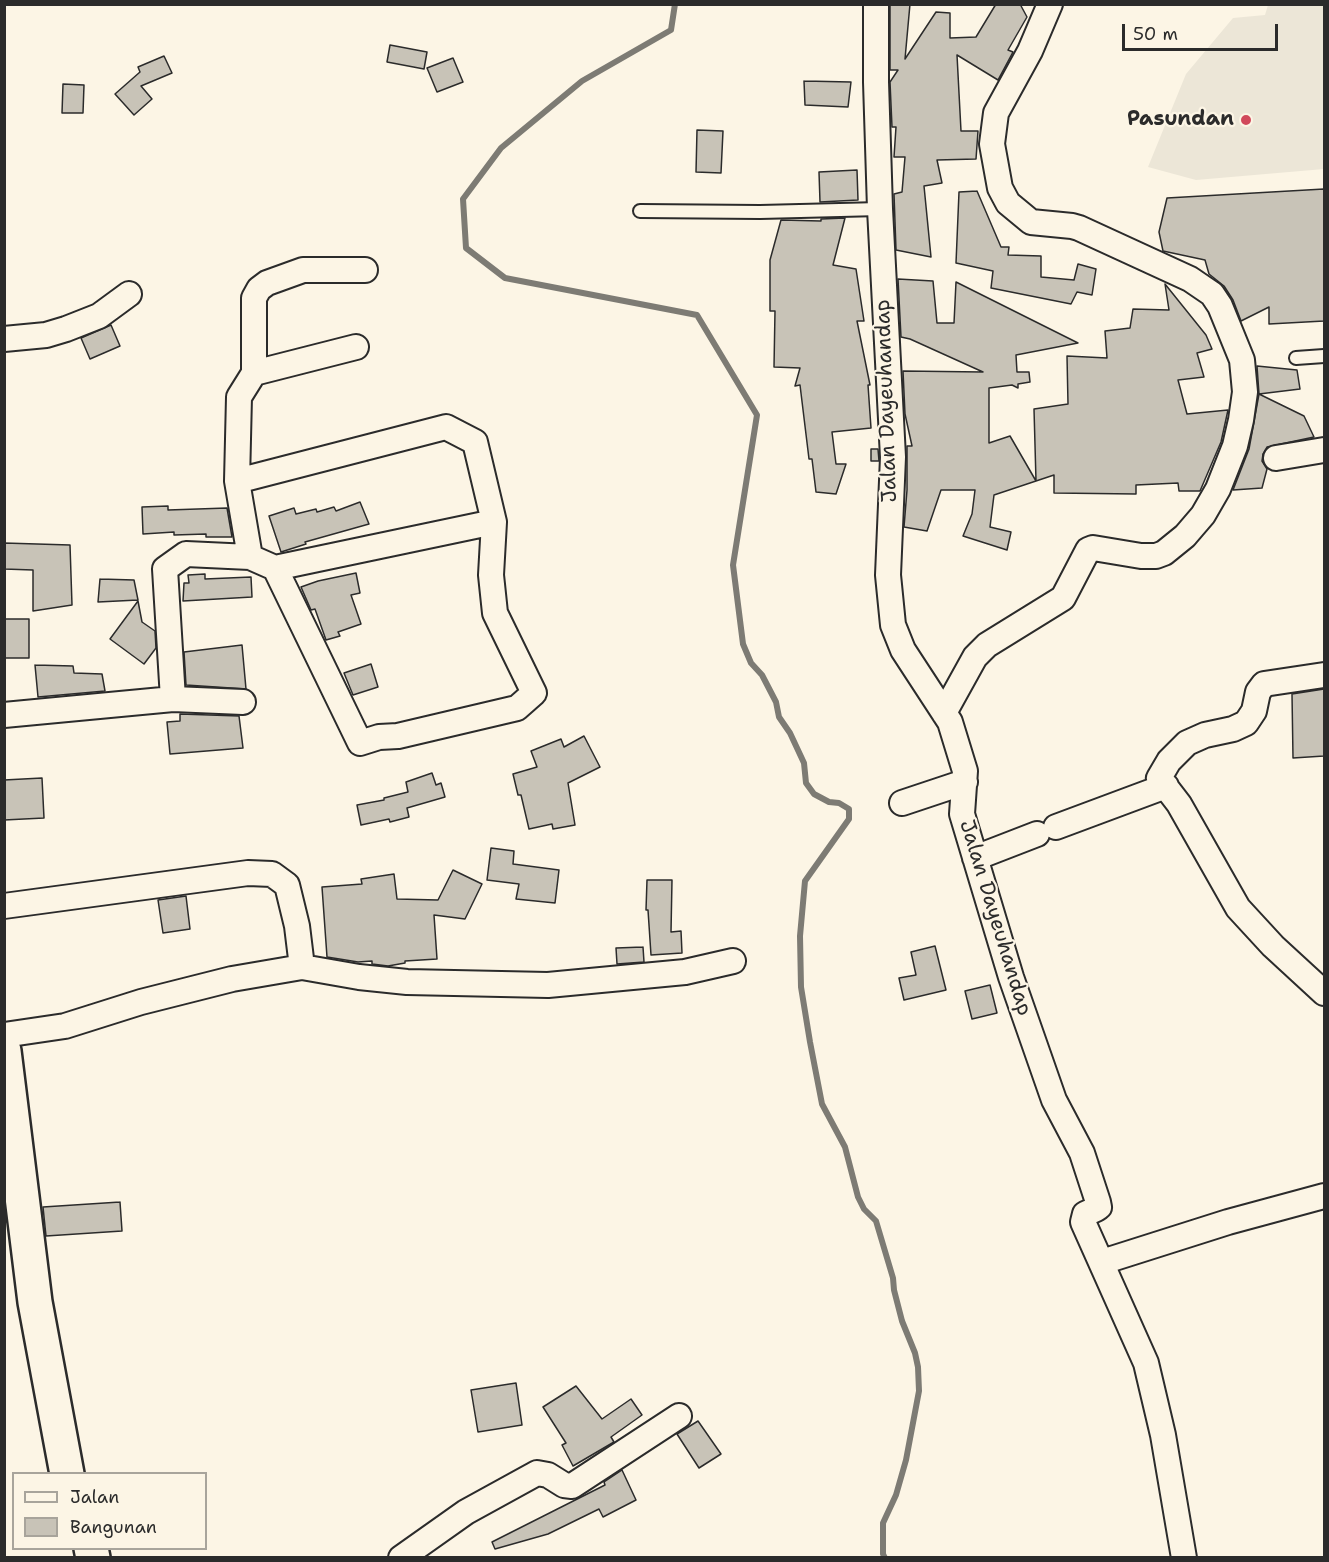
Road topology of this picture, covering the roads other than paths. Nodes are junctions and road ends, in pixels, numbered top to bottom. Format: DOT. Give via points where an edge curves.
graph roads {
  1 [pos="876,4"];
  2 [pos="1050,4"];
  3 [pos="880,209"];
  4 [pos="640,211"];
  5 [pos="365,270"];
  6 [pos="129,294"];
  7 [pos="4,339"];
  8 [pos="356,347"];
  9 [pos="1324,356"];
  10 [pos="1296,358"];
  11 [pos="254,372"];
  12 [pos="1324,450"];
  13 [pos="1276,458"];
  14 [pos="237,481"];
  15 [pos="494,522"];
  16 [pos="250,556"];
  17 [pos="275,568"];
  18 [pos="1324,675"];
  19 [pos="173,699"];
  20 [pos="243,702"];
  21 [pos="4,715"];
  22 [pos="947,718"];
  23 [pos="965,776"];
  24 [pos="1166,786"];
  25 [pos="902,803"];
  26 [pos="975,858"];
  27 [pos="4,906"];
  28 [pos="733,961"];
  29 [pos="302,967"];
  30 [pos="1324,993"];
  31 [pos="4,1035"];
  32 [pos="4,1051"];
  33 [pos="9,1133"];
  34 [pos="1324,1196"];
  35 [pos="1102,1262"];
  36 [pos="679,1416"];
  37 [pos="67,1472"];
  38 [pos="401,1557"];
  39 [pos="1184,1557"];
  1 -- 3 [label="street, Jalan Dayeuhandap"];
  2 -- 22 [label="street" via="996,113 992,144 999,188 1008,203 1031,222 1079,228 1190,279 1212,294 1242,360 1245,392 1241,420 1218,489 1185,536 1156,556 1088,550 1063,598 987,645 975,657"];
  3 -- 4 [label="lane"];
  3 -- 22 [label="street, Jalan Dayeuhandap" via="893,457 888,575 893,625 903,650"];
  5 -- 11 [label="street" via="303,270 259,289 254,298"];
  6 -- 7 [label="street" via="99,316 66,329"];
  8 -- 11 [label="street"];
  9 -- 10 [label="lane"];
  11 -- 14 [label="street" via="239,398"];
  12 -- 13 [label="street"];
  14 -- 15 [label="street" via="446,427 475,442"];
  14 -- 16 [label="street"];
  15 -- 17 [label="street"];
  15 -- 17 [label="street" via="491,575 495,613 534,693 517,708 398,736 360,743"];
  16 -- 17 [label="street"];
  16 -- 19 [label="street" via="186,554 165,569"];
  18 -- 24 [label="street" via="1264,684 1246,723 1187,743 1169,761 1159,778"];
  19 -- 20 [label="street"];
  19 -- 21 [label="street"];
  22 -- 23 [label="street, Jalan Dayeuhandap"];
  23 -- 25 [label="street"];
  23 -- 26 [label="street, Jalan Dayeuhandap" via="962,814"];
  24 -- 26 [label="street"];
  24 -- 30 [label="street" via="1238,908"];
  26 -- 35 [label="street, Jalan Dayeuhandap" via="1050,1089 1082,1153 1098,1202 1096,1209 1084,1215 1083,1222"];
  27 -- 29 [label="street" via="248,873 272,874 287,885"];
  28 -- 29 [label="street" via="685,972 548,985 407,982"];
  29 -- 31 [label="street" via="232,979 65,1026"];
  32 -- 33 [label="main road"];
  33 -- 37 [label="main road"];
  34 -- 35 [label="street"];
  35 -- 39 [label="street, Jalan Dayeuhandap" via="1146,1363"];
  36 -- 38 [label="street" via="572,1486 537,1473 466,1512"];
}
